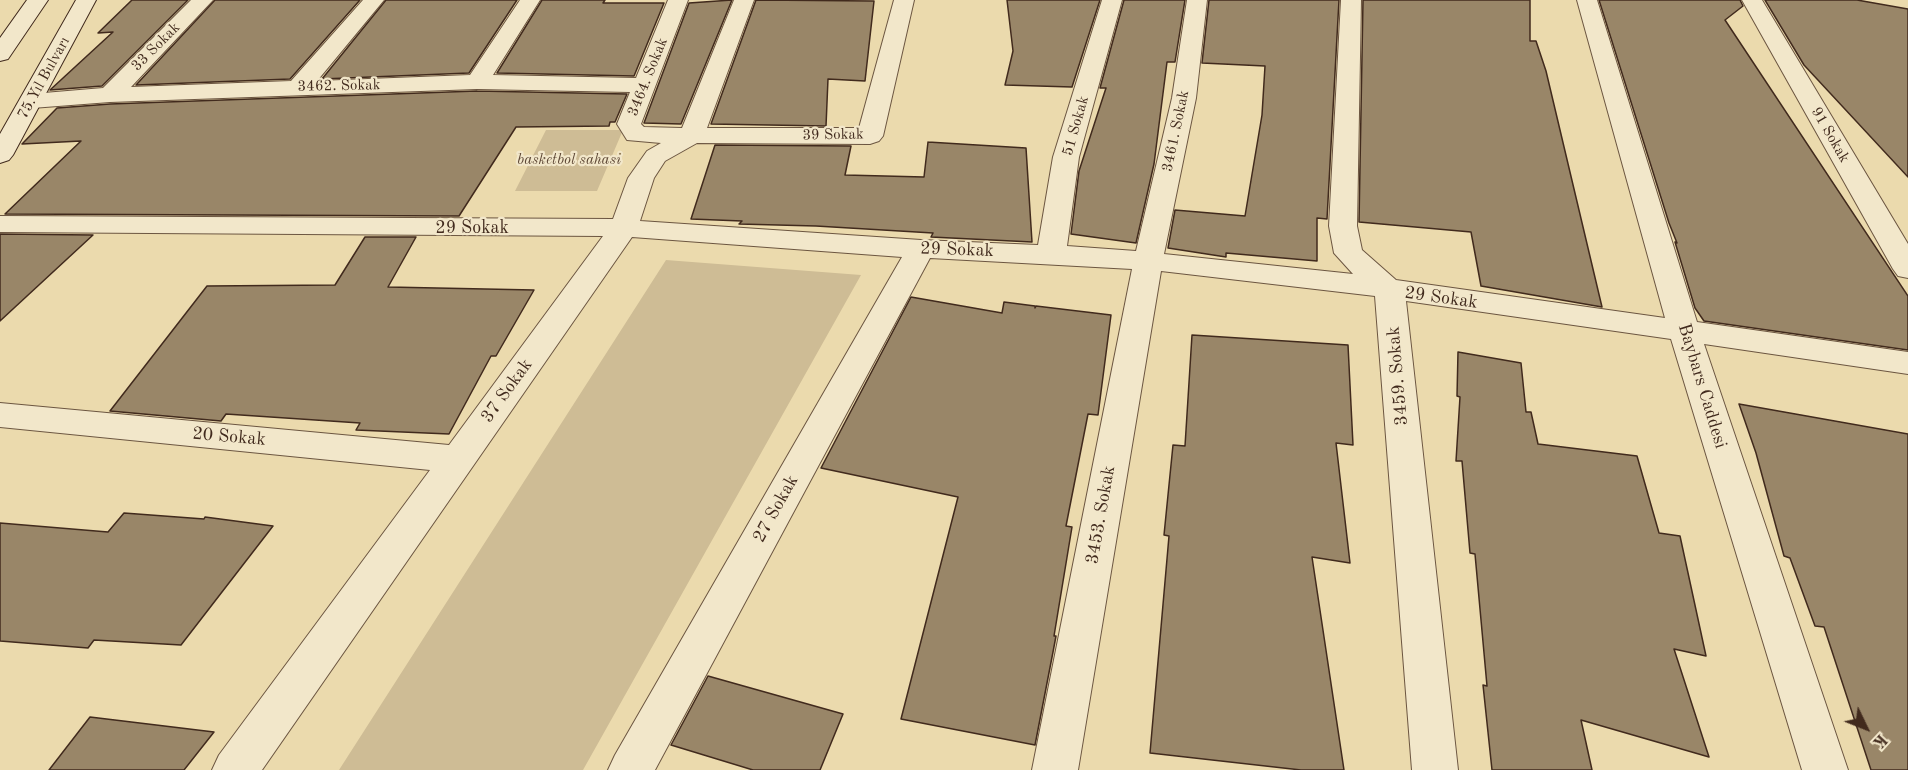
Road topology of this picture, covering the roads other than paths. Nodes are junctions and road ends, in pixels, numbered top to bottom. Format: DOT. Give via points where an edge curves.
graph roads {
  1 [pos="38,0"];
  2 [pos="86,0"];
  3 [pos="203,0"];
  4 [pos="374,0"];
  5 [pos="530,0"];
  6 [pos="678,0"];
  7 [pos="744,0"];
  8 [pos="904,0"];
  9 [pos="1112,0"];
  10 [pos="1197,0"];
  11 [pos="1351,0"];
  12 [pos="1587,0"];
  13 [pos="1752,0"];
  14 [pos="0,54"];
  15 [pos="477,82"];
  16 [pos="646,85"];
  17 [pos="299,87"];
  18 [pos="110,95"];
  19 [pos="32,101"];
  20 [pos="692,135"];
  21 [pos="0,155"];
  22 [pos="0,224"];
  23 [pos="624,228"];
  24 [pos="921,249"];
  25 [pos="1051,254"];
  26 [pos="1148,261"];
  27 [pos="1908,269"];
  28 [pos="1390,291"];
  29 [pos="1684,331"];
  30 [pos="1908,363"];
  31 [pos="0,415"];
  32 [pos="458,459"];
  33 [pos="235,770"];
  34 [pos="631,770"];
  35 [pos="1055,770"];
  36 [pos="1435,770"];
  37 [pos="1825,770"];
  1 -- 14 [label="street"];
  2 -- 19 [label="street, 75.Yıl Bulvarı"];
  3 -- 18 [label="street, 33 Sokak"];
  4 -- 17 [label="street"];
  5 -- 15 [label="street"];
  6 -- 16 [label="street, 3464. Sokak"];
  7 -- 20 [label="street"];
  8 -- 20 [label="street, 39 Sokak" via="870,136"];
  9 -- 25 [label="street, 51 Sokak" via="1066,157"];
  10 -- 26 [label="street, 3461. Sokak" via="1184,98"];
  11 -- 28 [label="street" via="1343,226 1348,253"];
  12 -- 29 [label="street, Baybars Caddesi"];
  13 -- 27 [label="street, 91 Sokak"];
  15 -- 16 [label="street, 3462. Sokak"];
  15 -- 17 [label="street, 3462. Sokak"];
  16 -- 20 [label="street, 3464. Sokak" via="629,124 636,135"];
  17 -- 18 [label="street, 3462. Sokak"];
  18 -- 19 [label="street, 3462. Sokak"];
  19 -- 21 [label="street, 75.Yıl Bulvarı"];
  20 -- 23 [label="street, 37 Sokak" via="656,156 641,178"];
  22 -- 23 [label="street, 29 Sokak"];
  23 -- 24 [label="street, 29 Sokak"];
  23 -- 32 [label="street, 37 Sokak"];
  24 -- 25 [label="street, 29 Sokak"];
  24 -- 34 [label="street, 27 Sokak"];
  25 -- 26 [label="street, 29 Sokak"];
  26 -- 28 [label="street, 29 Sokak" via="1337,281"];
  26 -- 35 [label="street, 3453. Sokak"];
  28 -- 29 [label="street, 29 Sokak"];
  28 -- 36 [label="street, 3459. Sokak"];
  29 -- 30 [label="street, 29 Sokak"];
  29 -- 37 [label="street, Baybars Caddesi"];
  31 -- 32 [label="street, 20 Sokak"];
  32 -- 33 [label="street, 37 Sokak"];
}
